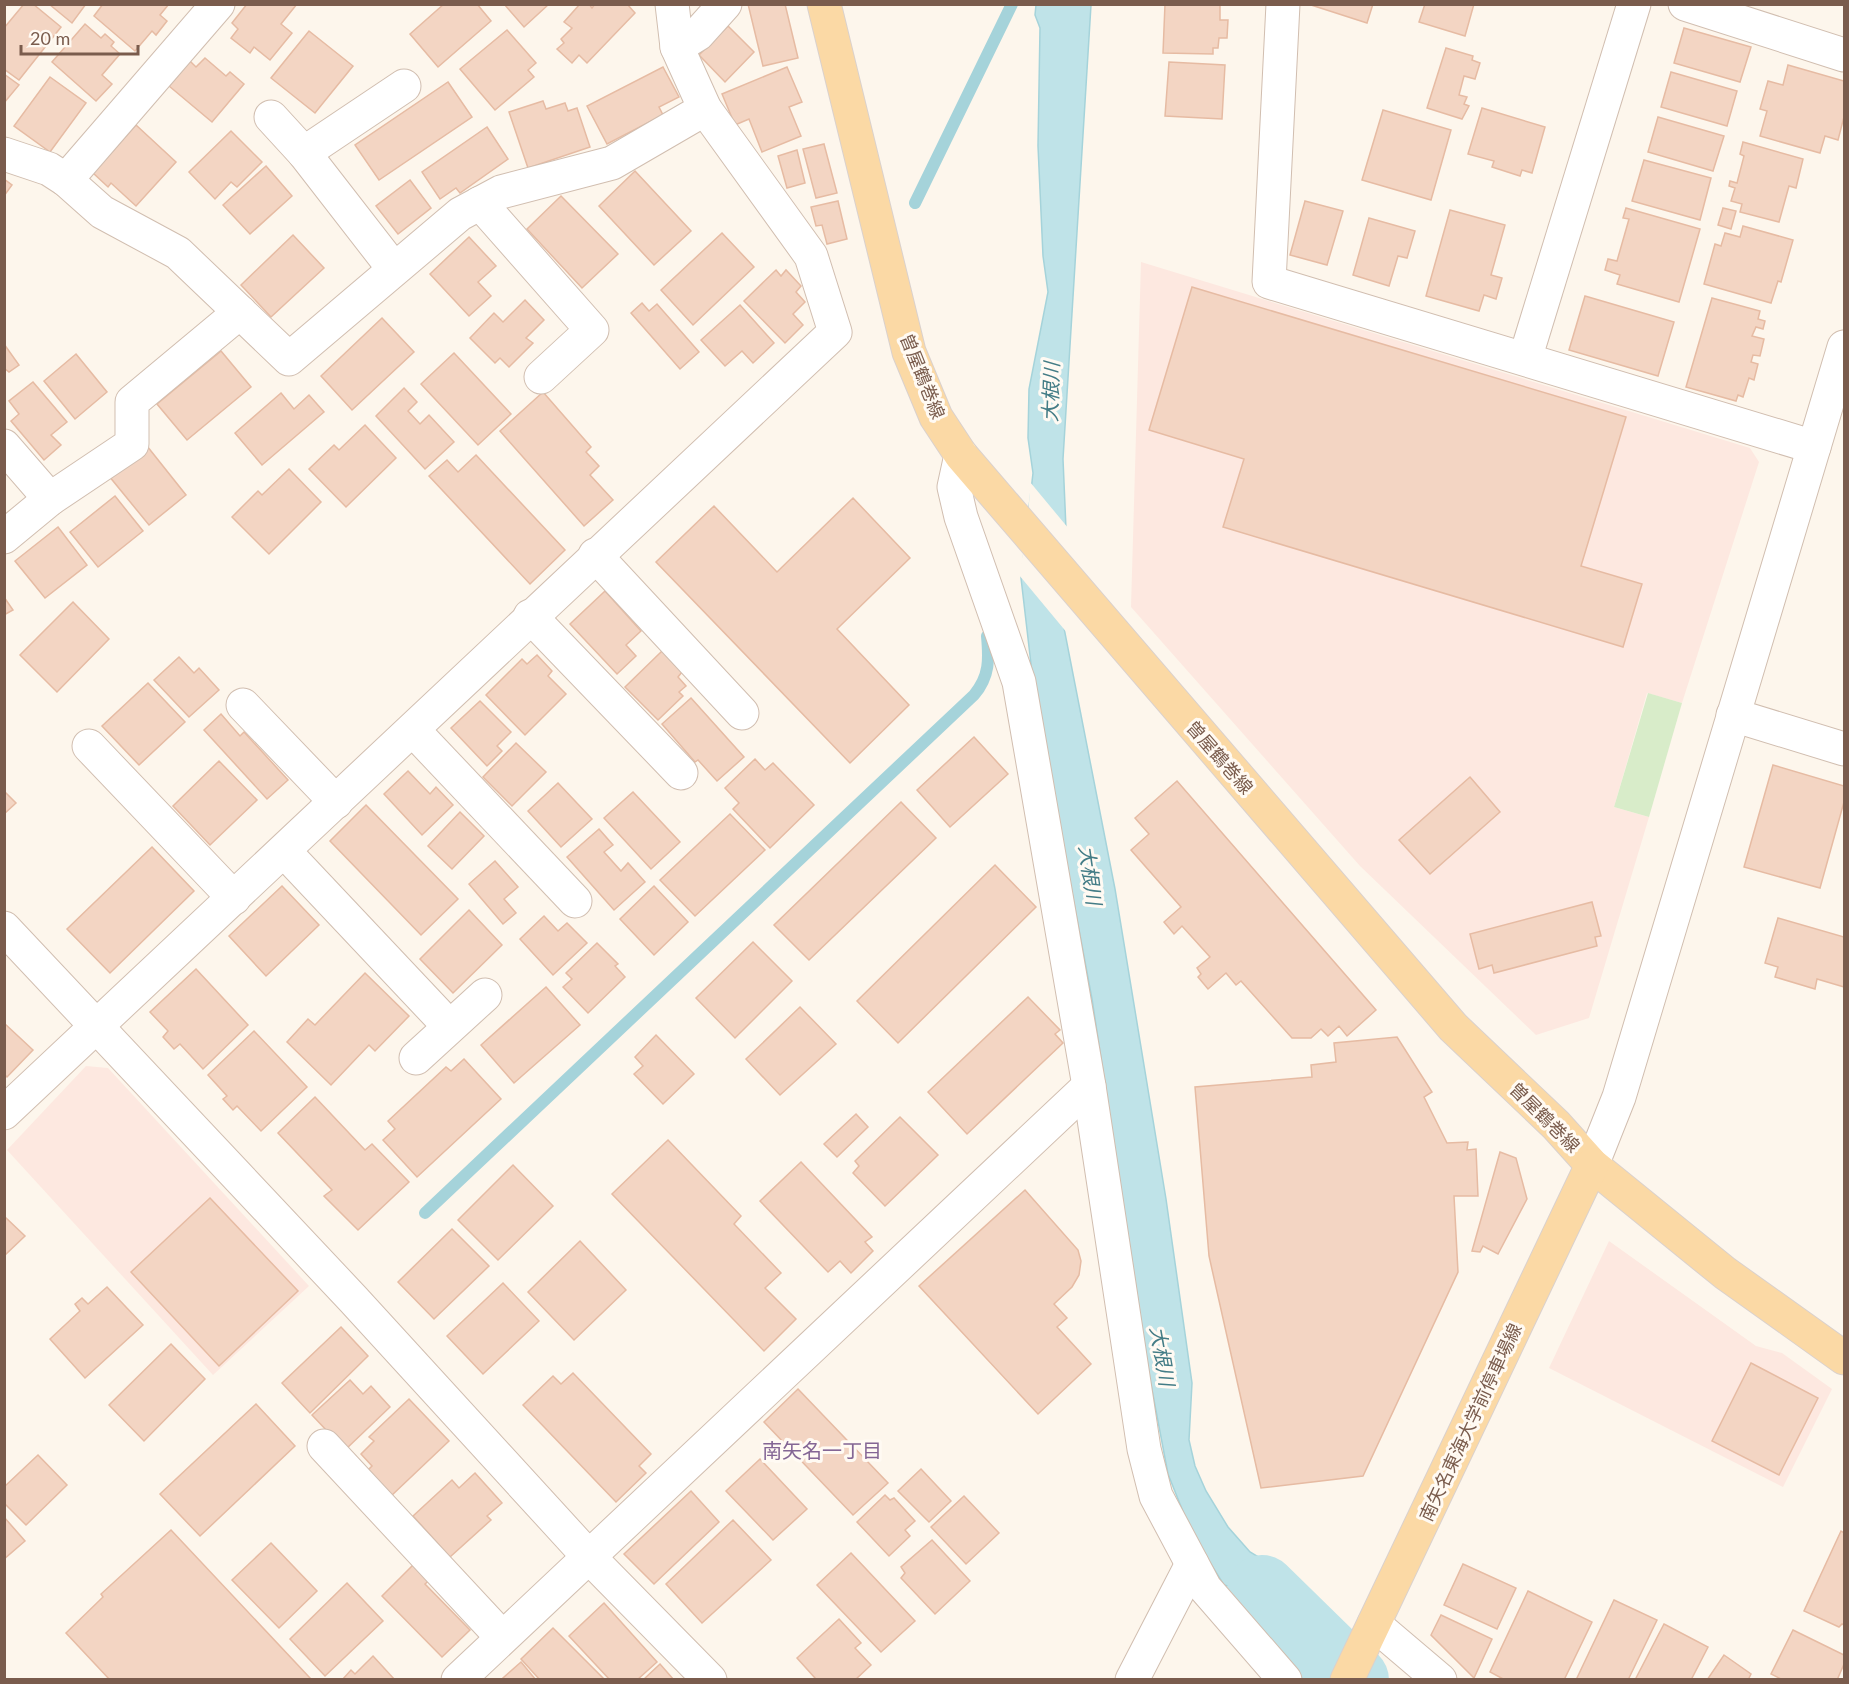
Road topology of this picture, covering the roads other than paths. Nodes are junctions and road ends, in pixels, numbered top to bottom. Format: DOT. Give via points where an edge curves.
graph roads {
  1 [pos="218,4"];
  2 [pos="672,4"];
  3 [pos="724,4"];
  4 [pos="824,4"];
  5 [pos="1283,4"];
  6 [pos="1634,4"];
  7 [pos="1685,4"];
  8 [pos="677,47"];
  9 [pos="1845,55"];
  10 [pos="404,86"];
  11 [pos="705,109"];
  12 [pos="271,117"];
  13 [pos="304,153"];
  14 [pos="4,154"];
  15 [pos="66,180"];
  16 [pos="480,203"];
  17 [pos="394,269"];
  18 [pos="240,312"];
  19 [pos="1845,346"];
  20 [pos="1525,358"];
  21 [pos="541,378"];
  22 [pos="4,446"];
  23 [pos="1814,447"];
  24 [pos="968,463"];
  25 [pos="50,499"];
  26 [pos="4,537"];
  27 [pos="595,555"];
  28 [pos="530,616"];
  29 [pos="243,705"];
  30 [pos="741,713"];
  31 [pos="1734,715"];
  32 [pos="413,730"];
  33 [pos="89,746"];
  34 [pos="1845,749"];
  35 [pos="681,773"];
  36 [pos="336,802"];
  37 [pos="284,851"];
  38 [pos="234,898"];
  39 [pos="575,901"];
  40 [pos="4,928"];
  41 [pos="484,995"];
  42 [pos="449,1026"];
  43 [pos="97,1028"];
  44 [pos="416,1058"];
  45 [pos="1089,1086"];
  46 [pos="4,1113"];
  47 [pos="1592,1165"];
  48 [pos="1845,1358"];
  49 [pos="324,1446"];
  50 [pos="589,1557"];
  51 [pos="1192,1564"];
  52 [pos="1370,1631"];
  53 [pos="501,1636"];
  54 [pos="458,1680"];
  55 [pos="710,1680"];
  56 [pos="1132,1680"];
  57 [pos="1285,1680"];
  58 [pos="1347,1680"];
  59 [pos="1440,1680"];
  1 -- 15 [label="street"];
  2 -- 8 [label="street"];
  3 -- 8 [label="street" via="698,34"];
  4 -- 24 [label="main road, 曽屋鶴巻線" via="909,352 936,417"];
  5 -- 20 [label="street" via="1269,282"];
  6 -- 20 [label="street"];
  7 -- 9 [label="street"];
  8 -- 11 [label="street"];
  10 -- 13 [label="street"];
  11 -- 16 [label="street" via="612,163 501,192"];
  11 -- 27 [label="street" via="811,256 835,332"];
  12 -- 13 [label="street"];
  13 -- 17 [label="street"];
  14 -- 15 [label="street" via="50,169"];
  15 -- 18 [label="street" via="102,212 178,253"];
  16 -- 17 [label="street" via="460,214"];
  16 -- 21 [label="street" via="592,330"];
  17 -- 18 [label="street" via="289,359"];
  18 -- 25 [label="street" via="132,402 132,444"];
  19 -- 23 [label="street"];
  20 -- 23 [label="street"];
  22 -- 25 [label="street"];
  23 -- 31 [label="street"];
  24 -- 45 [label="street" via="954,487 1019,682"];
  24 -- 47 [label="main road, 曽屋鶴巻線" via="1453,1028 1556,1125"];
  25 -- 26 [label="street"];
  27 -- 28 [label="street"];
  27 -- 30 [label="street"];
  28 -- 32 [label="street"];
  28 -- 35 [label="street"];
  29 -- 36 [label="street"];
  31 -- 34 [label="street"];
  31 -- 47 [label="street" via="1619,1097"];
  32 -- 36 [label="street"];
  32 -- 39 [label="street"];
  33 -- 38 [label="street"];
  36 -- 37 [label="street"];
  37 -- 38 [label="street"];
  37 -- 42 [label="street"];
  38 -- 43 [label="street"];
  40 -- 43 [label="street"];
  41 -- 42 [label="street"];
  42 -- 44 [label="street"];
  43 -- 46 [label="street"];
  43 -- 50 [label="street"];
  45 -- 50 [label="street"];
  45 -- 51 [label="street" via="1144,1449 1156,1496"];
  47 -- 48 [label="main road, 曽屋鶴巻線" via="1725,1274"];
  47 -- 52 [label="main road, 南矢名東海大学前停車場線"];
  49 -- 53 [label="street"];
  50 -- 53 [label="street"];
  50 -- 55 [label="street"];
  51 -- 56 [label="street"];
  51 -- 57 [label="street" via="1205,1588"];
  52 -- 58 [label="main road, 南矢名東海大学前停車場線"];
  52 -- 59 [label="street"];
  53 -- 54 [label="street"];
}
